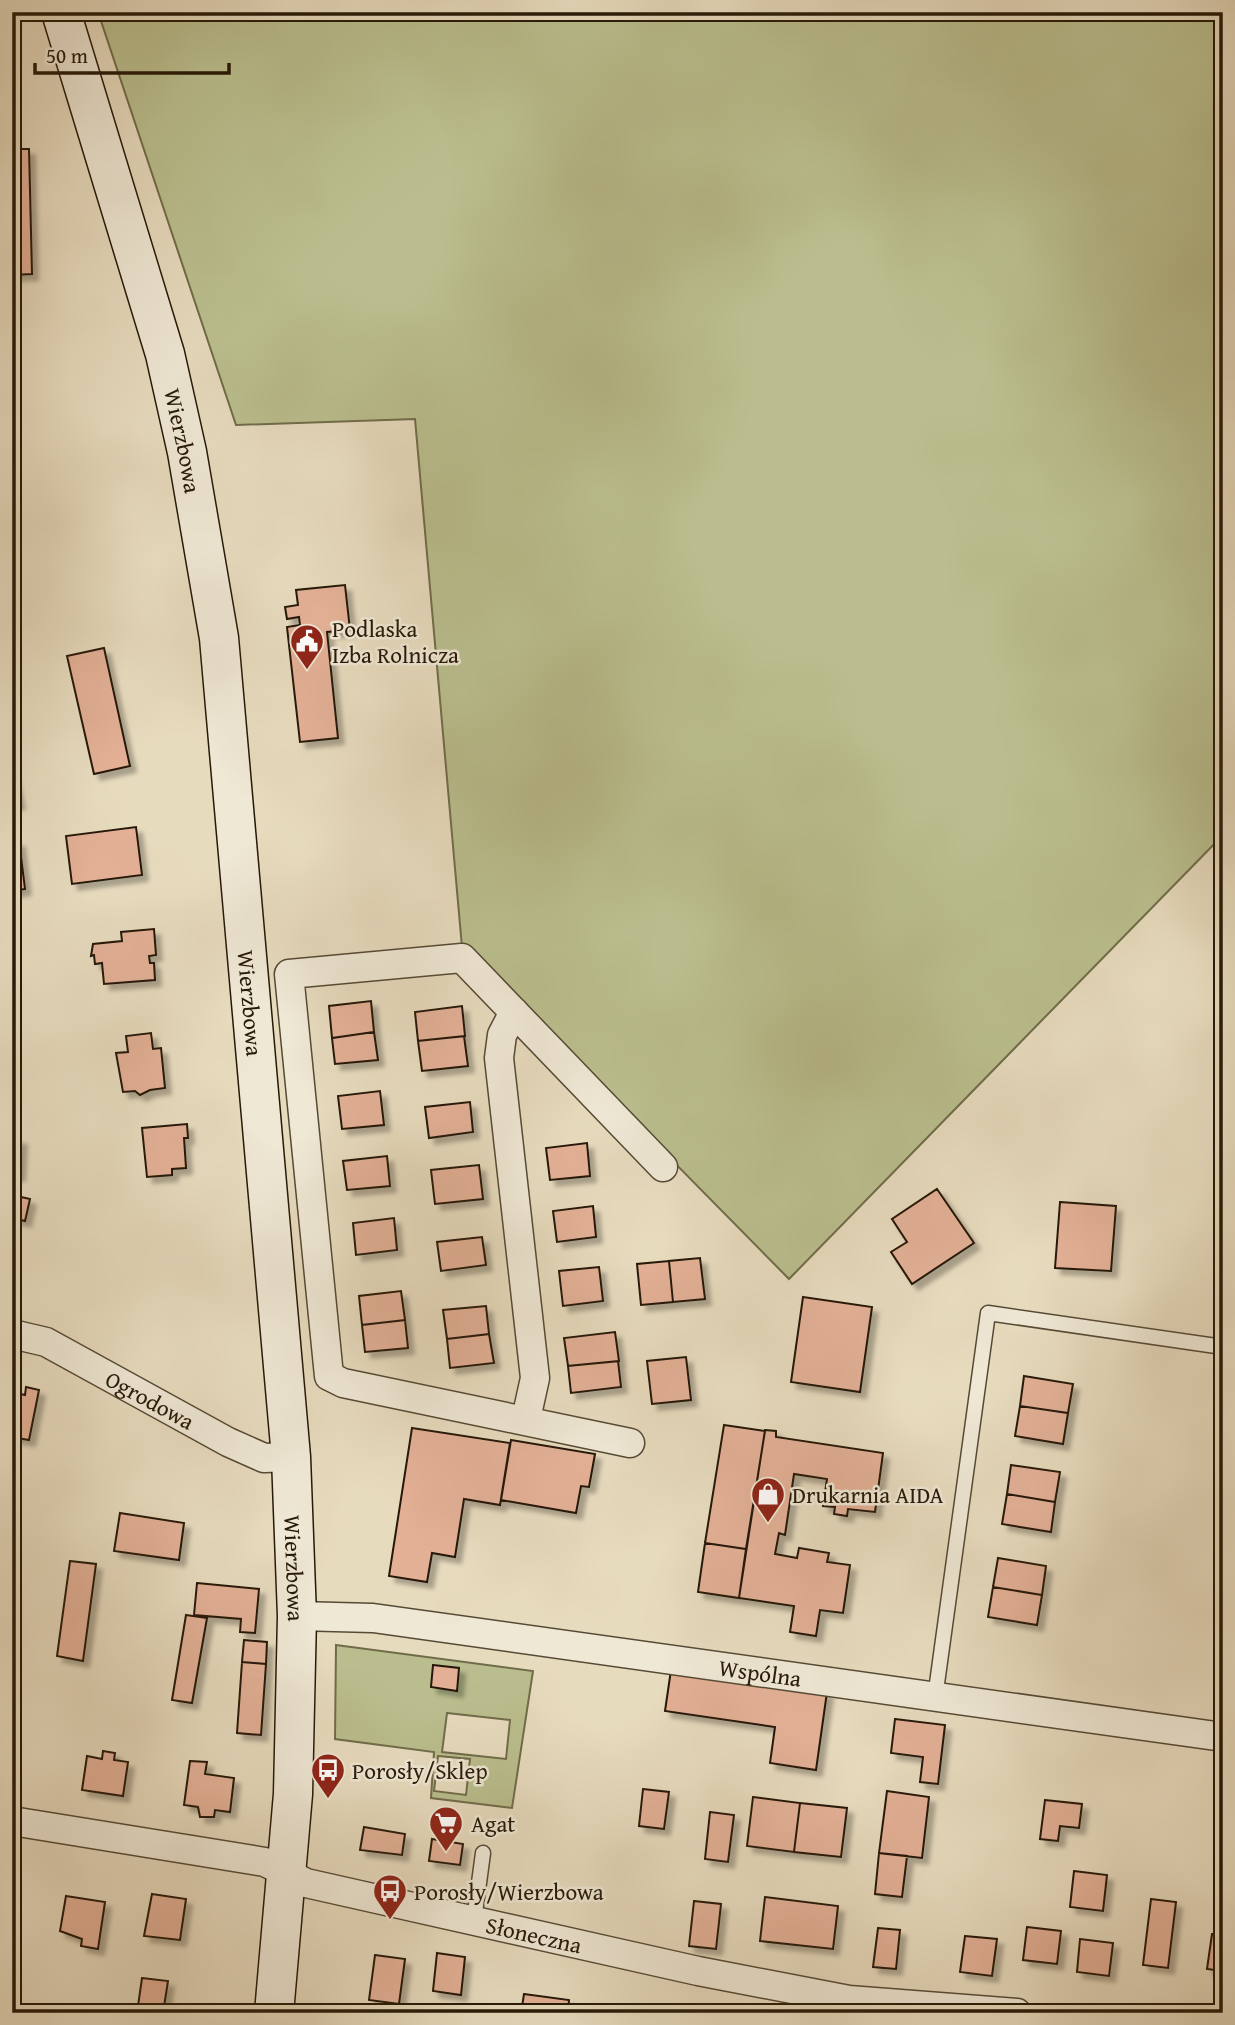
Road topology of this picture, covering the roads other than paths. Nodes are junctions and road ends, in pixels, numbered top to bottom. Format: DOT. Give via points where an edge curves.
graph roads {
  1 [pos="61,12"];
  2 [pos="289,974"];
  3 [pos="250,978"];
  4 [pos="514,1013"];
  5 [pos="663,1167"];
  6 [pos="12,1334"];
  7 [pos="1223,1347"];
  8 [pos="329,1376"];
  9 [pos="284,1379"];
  10 [pos="526,1419"];
  11 [pos="630,1443"];
  12 [pos="291,1457"];
  13 [pos="297,1616"];
  14 [pos="935,1698"];
  15 [pos="1223,1737"];
  16 [pos="12,1821"];
  17 [pos="483,1853"];
  18 [pos="288,1874"];
  19 [pos="474,1920"];
  20 [pos="274,2013"];
  21 [pos="1017,2013"];
  1 -- 3 [label="street, Wierzbowa" via="165,354 187,452 219,638"];
  2 -- 3 [label="street"];
  2 -- 4 [label="street" via="462,958"];
  2 -- 8 [label="street"];
  3 -- 9 [label="street, Wierzbowa"];
  4 -- 5 [label="street"];
  4 -- 10 [label="street" via="502,1035 499,1058 534,1378"];
  6 -- 12 [label="street, Ogrodowa" via="46,1342 264,1458"];
  7 -- 14 [label="lane" via="988,1313"];
  8 -- 9 [label="street"];
  8 -- 10 [label="street" via="343,1383"];
  9 -- 12 [label="street, Wierzbowa"];
  10 -- 11 [label="street"];
  12 -- 13 [label="street, Wierzbowa"];
  13 -- 14 [label="street, Wspólna" via="373,1618"];
  13 -- 18 [label="street, Wierzbowa"];
  14 -- 15 [label="street, Wspólna"];
  16 -- 18 [label="street, Słoneczna" via="265,1862"];
  17 -- 19 [label="lane"];
  18 -- 19 [label="street, Słoneczna" via="306,1883"];
  18 -- 20 [label="street, Wierzbowa"];
  19 -- 21 [label="street, Słoneczna" via="698,1972 849,2000"];
}
